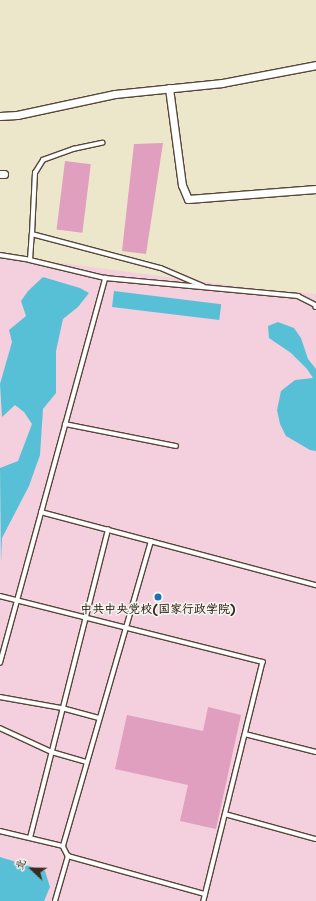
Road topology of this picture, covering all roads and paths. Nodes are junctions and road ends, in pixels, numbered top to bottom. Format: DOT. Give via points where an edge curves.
graph roads {
  1 [pos="316,65"];
  2 [pos="169,88"];
  3 [pos="0,116"];
  4 [pos="102,143"];
  5 [pos="316,189"];
  6 [pos="32,234"];
  7 [pos="0,255"];
  8 [pos="30,260"];
  9 [pos="105,278"];
  10 [pos="207,288"];
  11 [pos="316,308"];
  12 [pos="65,424"];
  13 [pos="176,446"];
  14 [pos="41,512"];
  15 [pos="108,530"];
  16 [pos="151,541"];
  17 [pos="316,584"];
  18 [pos="0,596"];
  19 [pos="17,600"];
  20 [pos="84,617"];
  21 [pos="125,628"];
  22 [pos="0,663"];
  23 [pos="0,697"];
  24 [pos="62,708"];
  25 [pos="99,718"];
  26 [pos="0,728"];
  27 [pos="245,734"];
  28 [pos="52,752"];
  29 [pos="316,752"];
  30 [pos="87,762"];
  31 [pos="225,814"];
  32 [pos="0,831"];
  33 [pos="30,838"];
  34 [pos="316,838"];
  35 [pos="63,846"];
  36 [pos="68,856"];
  37 [pos="205,894"];
  38 [pos="56,901"];
  39 [pos="204,901"];
  1 -- 2 [label="street" via="222,83"];
  2 -- 3 [label="street" via="115,94 17,115"];
  2 -- 5 [label="street" via="182,185 188,199"];
  4 -- 6 [label="lane" via="73,149 43,160 35,173"];
  6 -- 8 [label="lane"];
  6 -- 10 [label="lane" via="162,268"];
  7 -- 8 [label="lane"];
  8 -- 9 [label="lane"];
  9 -- 10 [label="lane"];
  9 -- 12 [label="lane"];
  10 -- 11 [label="lane" via="298,296 316,304"];
  12 -- 13 [label="lane"];
  12 -- 14 [label="lane"];
  14 -- 15 [label="lane"];
  14 -- 19 [label="lane"];
  15 -- 16 [label="lane"];
  15 -- 20 [label="lane"];
  16 -- 17 [label="lane"];
  16 -- 21 [label="lane"];
  18 -- 19 [label="lane"];
  19 -- 20 [label="lane"];
  19 -- 22 [label="lane"];
  20 -- 21 [label="lane"];
  20 -- 24 [label="lane"];
  21 -- 25 [label="lane"];
  21 -- 27 [label="lane" via="263,662"];
  23 -- 24 [label="lane"];
  24 -- 25 [label="lane"];
  24 -- 28 [label="lane"];
  25 -- 30 [label="lane"];
  26 -- 28 [label="lane"];
  27 -- 29 [label="lane"];
  27 -- 31 [label="lane"];
  28 -- 30 [label="lane"];
  28 -- 33 [label="lane"];
  30 -- 35 [label="lane"];
  31 -- 34 [label="lane"];
  31 -- 37 [label="lane"];
  32 -- 33 [label="lane"];
  33 -- 35 [label="lane"];
  35 -- 36 [label="lane"];
  36 -- 37 [label="lane"];
  36 -- 38 [label="lane"];
  37 -- 39 [label="lane"];
}
